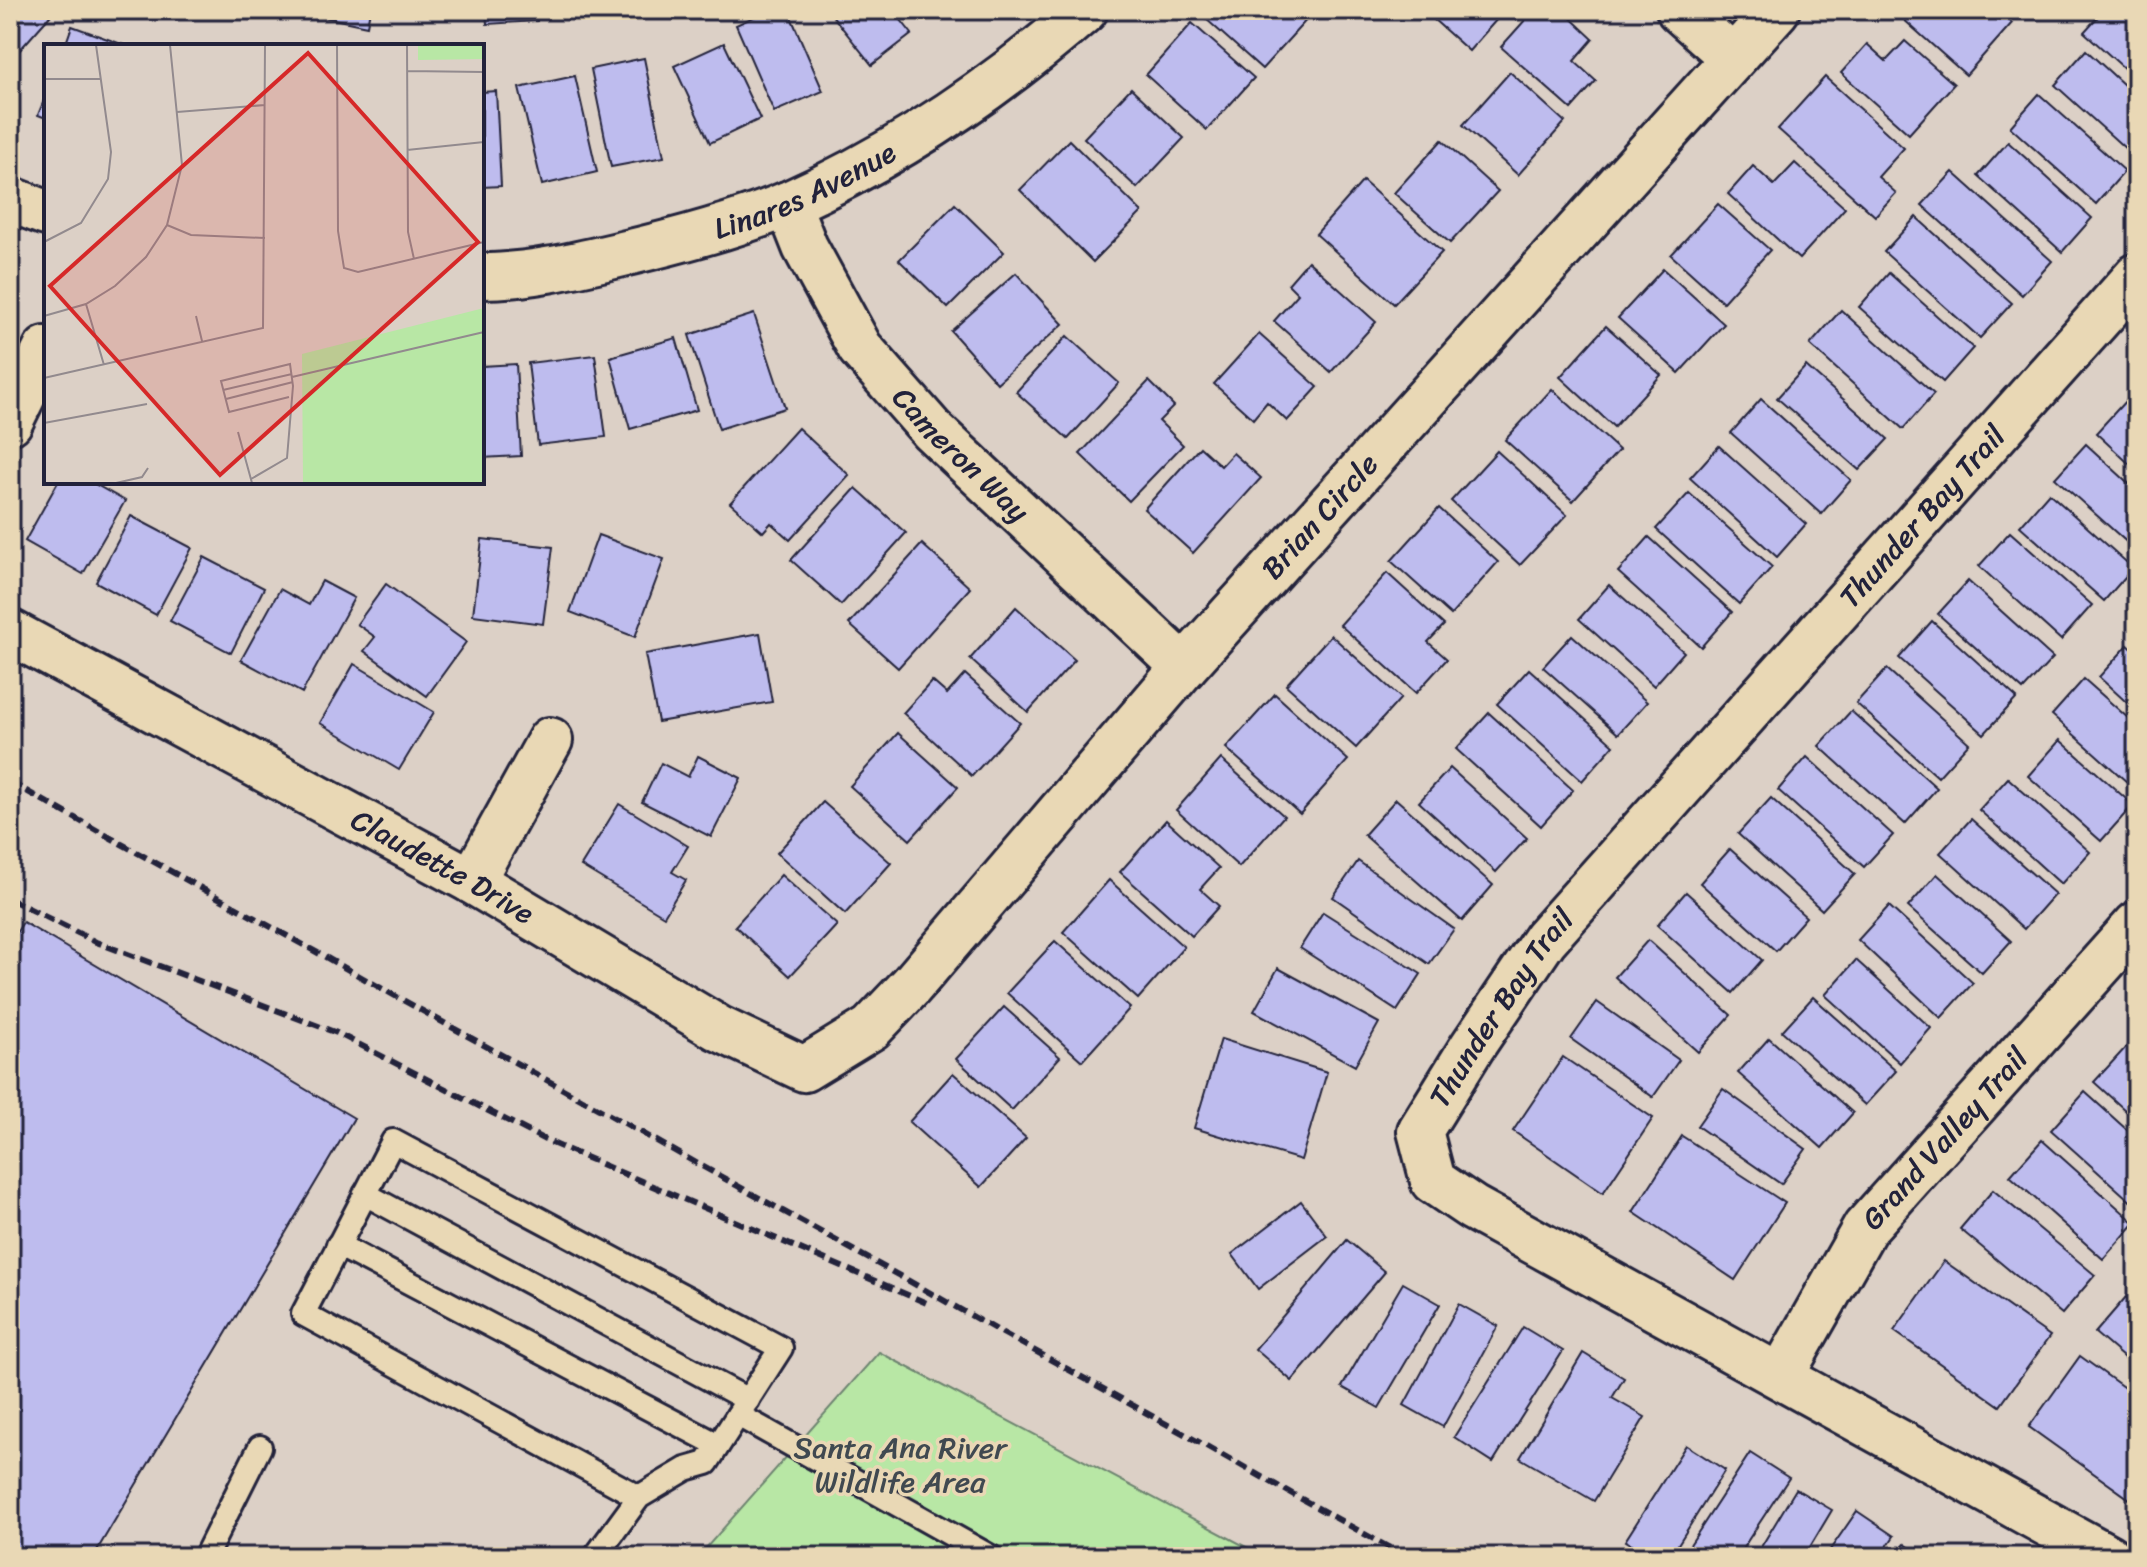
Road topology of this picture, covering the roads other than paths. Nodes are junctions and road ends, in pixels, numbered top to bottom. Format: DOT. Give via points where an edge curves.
graph roads {
  1 [pos="1085,10"];
  2 [pos="1679,10"];
  3 [pos="1777,10"];
  4 [pos="1733,58"];
  5 [pos="10,199"];
  6 [pos="788,204"];
  7 [pos="44,212"];
  8 [pos="484,276"];
  9 [pos="2137,276"];
  10 [pos="44,353"];
  11 [pos="10,422"];
  12 [pos="10,632"];
  13 [pos="1184,667"];
  14 [pos="550,740"];
  15 [pos="472,881"];
  16 [pos="2137,924"];
  17 [pos="871,1028"];
  18 [pos="365,1194"];
  19 [pos="338,1245"];
  20 [pos="1781,1376"];
  21 [pos="743,1407"];
  22 [pos="718,1445"];
  23 [pos="260,1447"];
  24 [pos="639,1497"];
  25 [pos="205,1557"];
  26 [pos="595,1557"];
  27 [pos="991,1557"];
  28 [pos="2108,1557"];
  1 -- 6 [label="street, Linares Avenue" via="982,93"];
  2 -- 4 [label="street"];
  3 -- 4 [label="street, Brian Circle"];
  4 -- 13 [label="street, Brian Circle"];
  5 -- 7 [label="street"];
  6 -- 8 [label="street, Linares Avenue" via="663,245 563,267"];
  6 -- 13 [label="street, Cameron Way" via="805,247 860,348 932,430"];
  9 -- 20 [label="street, Thunder Bay Trail" via="1545,939 1420,1131 1433,1181 1473,1208"];
  10 -- 11 [label="street"];
  12 -- 15 [label="street, Claudette Drive"];
  13 -- 17 [label="street, Brian Circle"];
  14 -- 15 [label="street"];
  15 -- 17 [label="street, Claudette Drive" via="718,1028 804,1069"];
  16 -- 20 [label="street, Grand Valley Trail" via="1865,1228"];
  18 -- 19 [label="lane"];
  18 -- 21 [label="lane"];
  18 -- 21 [label="lane" via="393,1141 781,1348"];
  19 -- 22 [label="lane"];
  19 -- 24 [label="lane" via="303,1314"];
  20 -- 28 [label="street, Thunder Bay Trail"];
  21 -- 22 [label="lane"];
  21 -- 27 [label="lane"];
  22 -- 24 [label="lane" via="707,1463 686,1469"];
  23 -- 25 [label="lane"];
  24 -- 26 [label="lane"];
}
